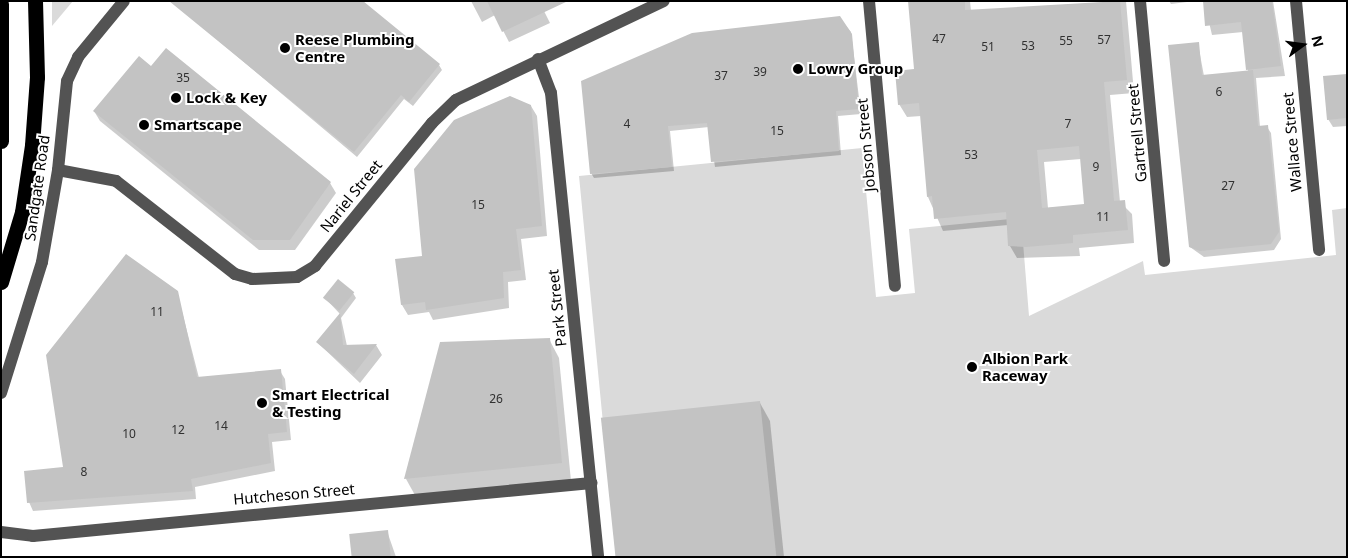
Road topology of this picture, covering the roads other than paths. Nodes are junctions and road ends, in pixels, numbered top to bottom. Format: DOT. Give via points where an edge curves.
graph roads {
  1 [pos="35,1"];
  2 [pos="124,1"];
  3 [pos="664,1"];
  4 [pos="869,1"];
  5 [pos="1140,1"];
  6 [pos="1296,1"];
  7 [pos="1,4"];
  8 [pos="538,59"];
  9 [pos="1,141"];
  10 [pos="58,170"];
  11 [pos="1319,250"];
  12 [pos="1164,261"];
  13 [pos="1,282"];
  14 [pos="895,286"];
  15 [pos="1,393"];
  16 [pos="591,483"];
  17 [pos="1,532"];
  18 [pos="598,557"];
  1 -- 13 [label="highway" via="37,77 32,145 22,212"];
  2 -- 10 [label="street, Sandgate Road" via="71,68 64,97"];
  3 -- 8 [label="street, Nariel Street"];
  4 -- 14 [label="street, Jobson Street"];
  5 -- 12 [label="street, Gartrell Street"];
  6 -- 11 [label="street, Wallace Street"];
  7 -- 9 [label="highway"];
  8 -- 10 [label="street, Nariel Street" via="442,110 315,266 292,278 252,279 235,274 116,181"];
  8 -- 16 [label="street, Park Street" via="551,94"];
  10 -- 15 [label="street, Sandgate Road" via="42,262"];
  16 -- 17 [label="street, Hutcheson Street" via="32,536"];
  16 -- 18 [label="street, Park Street"];
}
